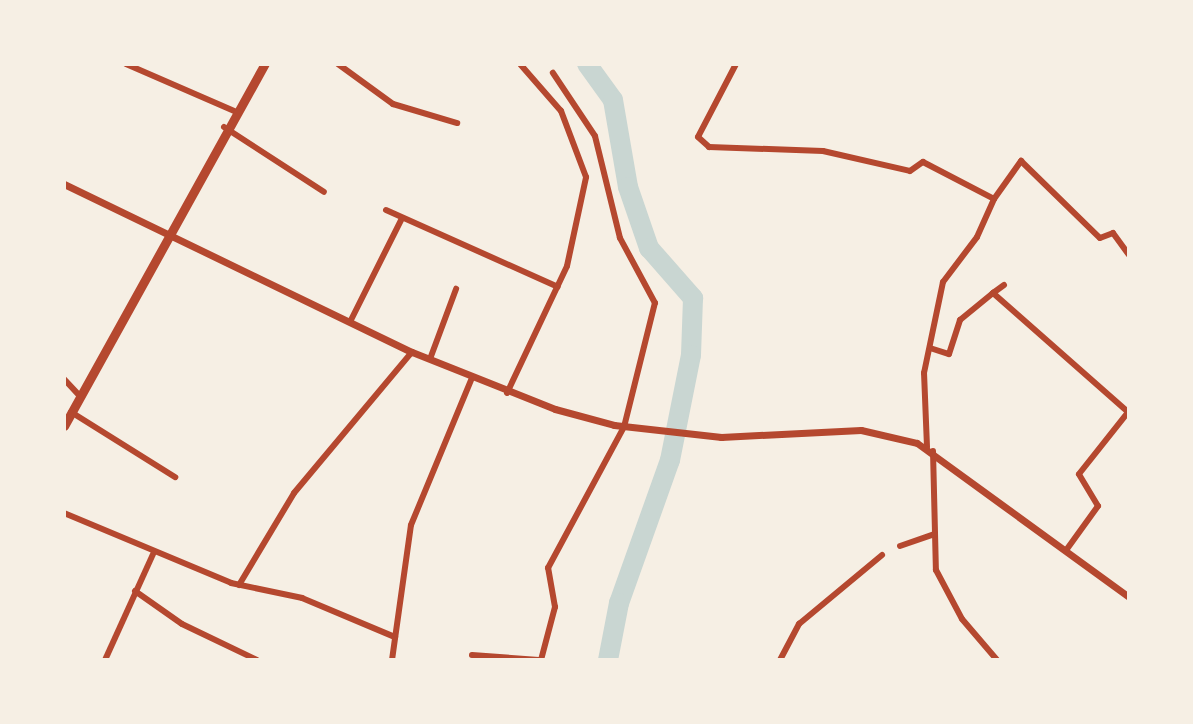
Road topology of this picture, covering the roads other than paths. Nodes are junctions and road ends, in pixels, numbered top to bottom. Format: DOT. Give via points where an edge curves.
graph roads {
  1 [pos="126,64"];
  2 [pos="263,64"];
  3 [pos="338,64"];
  4 [pos="520,64"];
  5 [pos="736,64"];
  6 [pos="553,73"];
  7 [pos="234,111"];
  8 [pos="457,123"];
  9 [pos="224,127"];
  10 [pos="64,184"];
  11 [pos="324,192"];
  12 [pos="994,199"];
  13 [pos="386,210"];
  14 [pos="402,218"];
  15 [pos="168,228"];
  16 [pos="1129,255"];
  17 [pos="1004,285"];
  18 [pos="558,287"];
  19 [pos="456,289"];
  20 [pos="993,293"];
  21 [pos="351,320"];
  22 [pos="930,348"];
  23 [pos="412,352"];
  24 [pos="430,359"];
  25 [pos="472,378"];
  26 [pos="64,379"];
  27 [pos="507,393"];
  28 [pos="79,395"];
  29 [pos="1128,411"];
  30 [pos="71,412"];
  31 [pos="64,426"];
  32 [pos="624,427"];
  33 [pos="930,449"];
  34 [pos="175,477"];
  35 [pos="64,513"];
  36 [pos="935,534"];
  37 [pos="900,546"];
  38 [pos="1067,549"];
  39 [pos="154,552"];
  40 [pos="882,555"];
  41 [pos="239,585"];
  42 [pos="135,591"];
  43 [pos="1129,597"];
  44 [pos="395,637"];
  45 [pos="472,655"];
  46 [pos="105,660"];
  47 [pos="257,660"];
  48 [pos="392,660"];
  49 [pos="536,660"];
  50 [pos="780,660"];
  51 [pos="997,660"];
  1 -- 7 [label="street"];
  2 -- 7 [label="main road"];
  3 -- 8 [label="street" via="393,104"];
  4 -- 18 [label="street" via="569,125 586,177"];
  5 -- 12 [label="street" via="698,137 709,147 814,150 910,171 923,162"];
  6 -- 32 [label="street" via="595,136 620,238 655,303"];
  7 -- 9 [label="main road"];
  9 -- 11 [label="street"];
  9 -- 15 [label="main road"];
  10 -- 15 [label="street"];
  12 -- 16 [label="street" via="1025,162 1100,238 1113,233"];
  12 -- 22 [label="street" via="975,240 945,274"];
  13 -- 14 [label="street"];
  14 -- 18 [label="street"];
  14 -- 21 [label="street"];
  15 -- 21 [label="street"];
  15 -- 28 [label="main road"];
  17 -- 20 [label="street"];
  18 -- 27 [label="street"];
  19 -- 24 [label="street"];
  20 -- 22 [label="street" via="960,320 949,354"];
  20 -- 29 [label="street"];
  21 -- 23 [label="street"];
  22 -- 33 [label="street"];
  23 -- 24 [label="street"];
  23 -- 41 [label="street" via="294,493"];
  24 -- 25 [label="street"];
  25 -- 27 [label="street"];
  25 -- 44 [label="street" via="411,525"];
  26 -- 28 [label="street"];
  27 -- 32 [label="street"];
  28 -- 30 [label="main road"];
  29 -- 38 [label="street" via="1079,474 1098,506"];
  30 -- 31 [label="main road"];
  30 -- 34 [label="street"];
  32 -- 33 [label="street" via="698,435 861,430"];
  32 -- 49 [label="street" via="548,568 555,607"];
  33 -- 36 [label="street" via="940,508"];
  33 -- 38 [label="street"];
  35 -- 39 [label="street"];
  36 -- 37 [label="street"];
  36 -- 51 [label="street" via="940,580"];
  38 -- 43 [label="street"];
  39 -- 41 [label="street"];
  39 -- 42 [label="street"];
  40 -- 50 [label="street" via="799,624"];
  41 -- 44 [label="street" via="302,598"];
  42 -- 46 [label="street"];
  42 -- 47 [label="street" via="182,624"];
  44 -- 48 [label="street"];
  45 -- 49 [label="street"];
}
